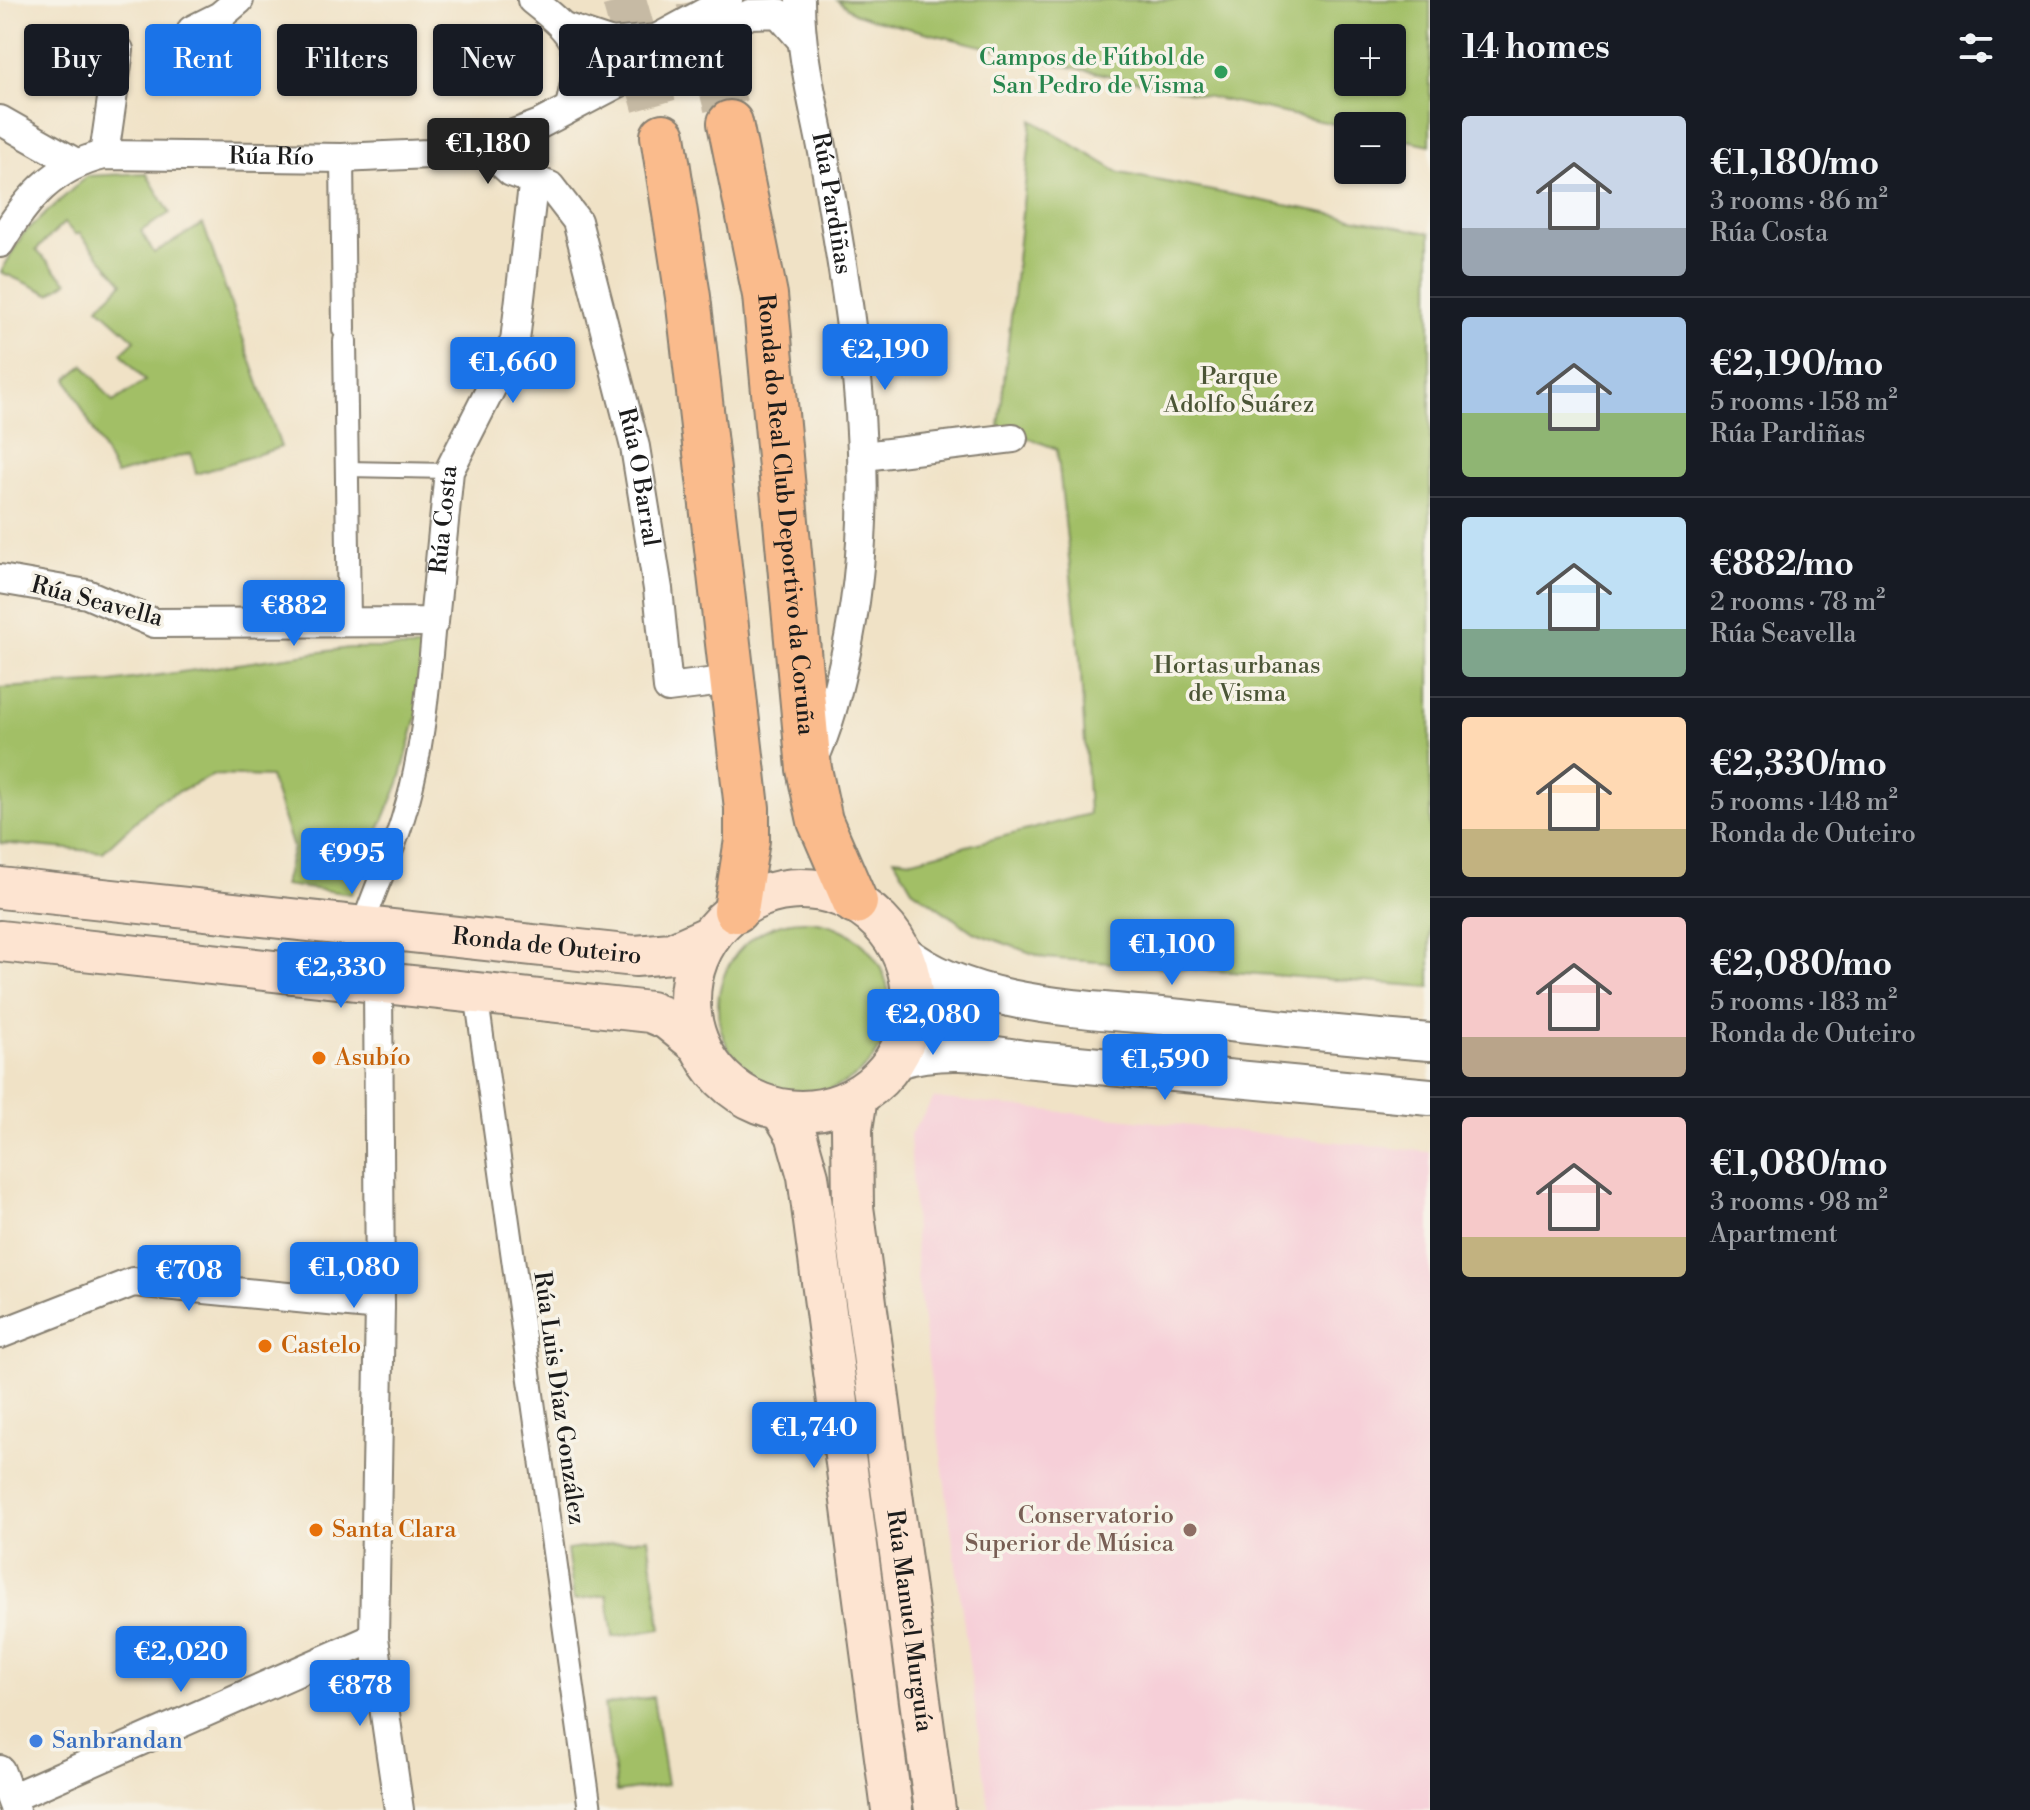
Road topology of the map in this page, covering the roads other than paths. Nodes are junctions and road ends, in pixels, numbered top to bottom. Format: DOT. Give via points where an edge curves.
graph roads {
  1 [pos="239,0"];
  2 [pos="532,0"];
  3 [pos="728,0"];
  4 [pos="800,0"];
  5 [pos="204,24"];
  6 [pos="562,24"];
  7 [pos="684,24"];
  8 [pos="800,38"];
  9 [pos="112,96"];
  10 [pos="572,96"];
  11 [pos="570,107"];
  12 [pos="0,120"];
  13 [pos="730,123"];
  14 [pos="663,136"];
  15 [pos="492,142"];
  16 [pos="104,155"];
  17 [pos="342,158"];
  18 [pos="74,162"];
  19 [pos="534,177"];
  20 [pos="0,243"];
  21 [pos="1013,438"];
  22 [pos="864,456"];
  23 [pos="347,469"];
  24 [pos="449,471"];
  25 [pos="0,579"];
  26 [pos="349,621"];
  27 [pos="434,622"];
  28 [pos="731,680"];
  29 [pos="809,769"];
  30 [pos="0,888"];
  31 [pos="855,902"];
  32 [pos="723,923"];
  33 [pos="362,929"];
  34 [pos="0,941"];
  35 [pos="902,952"];
  36 [pos="378,982"];
  37 [pos="476,993"];
  38 [pos="1430,1042"];
  39 [pos="698,1044"];
  40 [pos="896,1060"];
  41 [pos="857,1097"];
  42 [pos="1430,1097"];
  43 [pos="781,1110"];
  44 [pos="380,1306"];
  45 [pos="0,1334"];
  46 [pos="374,1638"];
  47 [pos="0,1770"];
  48 [pos="13,1804"];
  49 [pos="399,1810"];
  50 [pos="590,1810"];
  51 [pos="892,1810"];
  52 [pos="935,1810"];
  1 -- 5 [label="street"];
  2 -- 6 [label="street"];
  3 -- 7 [label="street"];
  4 -- 8 [label="street, Rúa Pardiñas"];
  8 -- 11 [label="street, Rúa Río" via="778,13 750,14"];
  8 -- 22 [label="street, Rúa Pardiñas" via="826,168"];
  9 -- 16 [label="street"];
  10 -- 11 [label="street"];
  11 -- 15 [label="street, Rúa Río"];
  12 -- 18 [label="street"];
  13 -- 29 [label="highway, Ronda do Real Club Deportivo da Coruña" via="765,295"];
  14 -- 28 [label="highway" via="688,297"];
  15 -- 17 [label="street, Rúa Río" via="428,154"];
  15 -- 19 [label="street" via="497,159 511,172"];
  16 -- 17 [label="street, Rúa Río"];
  16 -- 18 [label="street, Rúa Río"];
  17 -- 23 [label="street"];
  18 -- 20 [label="street, Rúa Río" via="50,179"];
  19 -- 24 [label="street, Rúa Costa" via="515,341"];
  19 -- 28 [label="street, Rúa O Barral" via="560,195 581,236 635,447 668,688"];
  21 -- 22 [label="street"];
  22 -- 29 [label="street, Rúa Pardiñas" via="858,602 834,709"];
  23 -- 24 [label="lane"];
  23 -- 26 [label="street"];
  24 -- 27 [label="street, Rúa Costa"];
  25 -- 26 [label="street, Rúa Seavella" via="87,594 154,623"];
  26 -- 27 [label="street, Rúa Seavella"];
  27 -- 33 [label="street, Rúa Costa" via="424,733 403,819"];
  28 -- 32 [label="highway" via="747,840"];
  29 -- 31 [label="highway, Ronda do Real Club Deportivo da Coruña" via="820,821"];
  30 -- 33 [label="main road, Ronda de Outeiro"];
  31 -- 32 [label="main road, Ronda de Outeiro" via="807,888 758,897"];
  31 -- 35 [label="main road, Ronda de Outeiro" via="875,916"];
  32 -- 33 [label="main road, Ronda de Outeiro" via="672,953 652,956"];
  32 -- 39 [label="main road, Ronda de Outeiro" via="699,956 689,1000"];
  34 -- 36 [label="main road, Ronda de Outeiro"];
  35 -- 38 [label="street, Ronda de Outeiro" via="935,973 1015,998"];
  35 -- 40 [label="main road, Ronda de Outeiro" via="913,1007"];
  36 -- 37 [label="main road, Ronda de Outeiro"];
  36 -- 44 [label="street"];
  37 -- 39 [label="main road, Ronda de Outeiro" via="650,1012"];
  37 -- 50 [label="street, Rúa Luis Díaz González"];
  39 -- 43 [label="main road, Ronda de Outeiro" via="732,1088"];
  40 -- 41 [label="main road, Ronda de Outeiro"];
  40 -- 42 [label="street" via="918,1053 974,1051"];
  41 -- 43 [label="main road, Ronda de Outeiro" via="820,1111"];
  41 -- 52 [label="main road, Rúa Manuel Murguía" via="853,1207"];
  43 -- 51 [label="main road, Rúa Manuel Murguía" via="796,1134 808,1176"];
  44 -- 45 [label="street" via="133,1282"];
  44 -- 46 [label="street"];
  46 -- 48 [label="street"];
  46 -- 49 [label="street"];
  47 -- 48 [label="street"];
}
